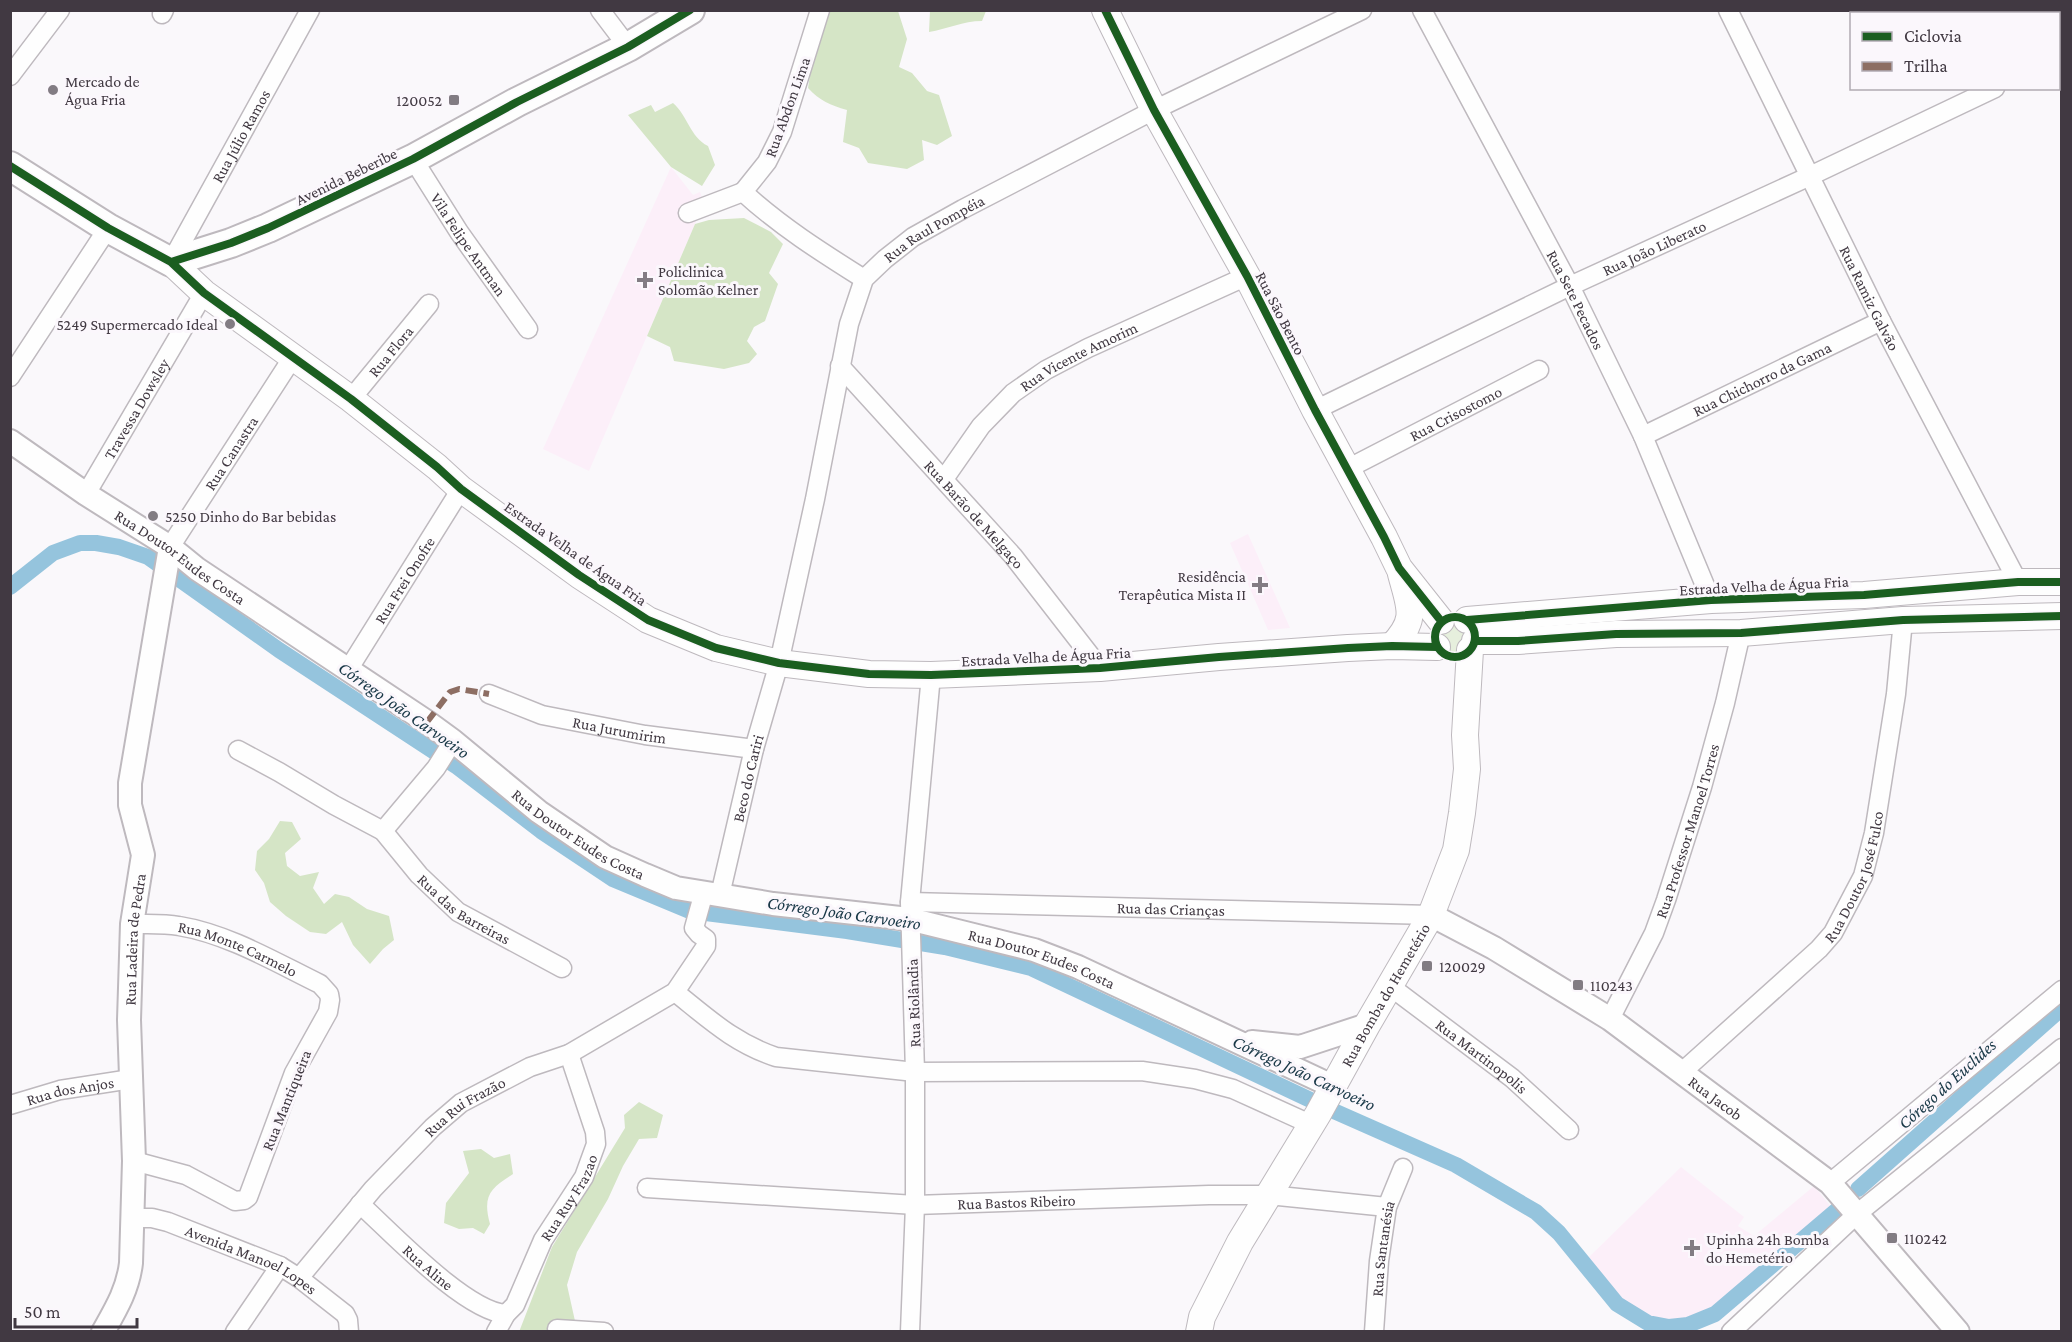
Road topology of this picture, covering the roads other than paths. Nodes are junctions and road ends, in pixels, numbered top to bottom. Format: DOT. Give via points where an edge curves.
graph roads {
  1 [pos="60,10"];
  2 [pos="310,10"];
  3 [pos="600,10"];
  4 [pos="690,10"];
  5 [pos="820,10"];
  6 [pos="1105,10"];
  7 [pos="1362,10"];
  8 [pos="1422,10"];
  9 [pos="1728,10"];
  10 [pos="628,47"];
  11 [pos="10,76"];
  12 [pos="1991,90"];
  13 [pos="1154,110"];
  14 [pos="413,159"];
  15 [pos="10,166"];
  16 [pos="1810,176"];
  17 [pos="743,192"];
  18 [pos="688,213"];
  19 [pos="108,228"];
  20 [pos="171,262"];
  21 [pos="1247,276"];
  22 [pos="864,279"];
  23 [pos="1570,286"];
  24 [pos="204,293"];
  25 [pos="429,304"];
  26 [pos="1881,321"];
  27 [pos="528,329"];
  28 [pos="293,357"];
  29 [pos="840,366"];
  30 [pos="1539,370"];
  31 [pos="10,377"];
  32 [pos="351,399"];
  33 [pos="1316,410"];
  34 [pos="1643,436"];
  35 [pos="10,441"];
  36 [pos="1347,469"];
  37 [pos="944,479"];
  38 [pos="461,489"];
  39 [pos="86,494"];
  40 [pos="169,553"];
  41 [pos="1399,568"];
  42 [pos="2018,582"];
  43 [pos="2061,582"];
  44 [pos="1711,600"];
  45 [pos="2061,616"];
  46 [pos="1903,620"];
  47 [pos="1441,621"];
  48 [pos="1741,633"];
  49 [pos="1460,643"];
  50 [pos="1392,646"];
  51 [pos="778,663"];
  52 [pos="1100,668"];
  53 [pos="348,670"];
  54 [pos="930,675"];
  55 [pos="489,694"];
  56 [pos="451,745"];
  57 [pos="754,749"];
  58 [pos="238,750"];
  59 [pos="383,831"];
  60 [pos="708,898"];
  61 [pos="1431,915"];
  62 [pos="910,921"];
  63 [pos="132,924"];
  64 [pos="562,968"];
  65 [pos="1391,987"];
  66 [pos="2061,990"];
  67 [pos="675,992"];
  68 [pos="330,1000"];
  69 [pos="1610,1019"];
  70 [pos="1367,1025"];
  71 [pos="1229,1039"];
  72 [pos="2061,1048"];
  73 [pos="568,1054"];
  74 [pos="915,1072"];
  75 [pos="1682,1072"];
  76 [pos="131,1079"];
  77 [pos="10,1105"];
  78 [pos="1322,1106"];
  79 [pos="1569,1130"];
  80 [pos="134,1161"];
  81 [pos="1403,1168"];
  82 [pos="1830,1183"];
  83 [pos="647,1188"];
  84 [pos="1269,1195"];
  85 [pos="360,1204"];
  86 [pos="915,1205"];
  87 [pos="1387,1207"];
  88 [pos="1858,1213"];
  89 [pos="132,1218"];
  90 [pos="280,1266"];
  91 [pos="299,1278"];
  92 [pos="507,1314"];
  93 [pos="557,1329"];
  94 [pos="103,1332"];
  95 [pos="235,1332"];
  96 [pos="349,1332"];
  97 [pos="496,1332"];
  98 [pos="604,1332"];
  99 [pos="910,1332"];
  100 [pos="1199,1332"];
  101 [pos="1374,1332"];
  102 [pos="1731,1332"];
  103 [pos="1958,1332"];
  1 -- 11 [label="street"];
  2 -- 20 [label="street, Rua Júlio Ramos"];
  3 -- 10 [label="street"];
  4 -- 10 [label="main road, Avenida Beberibe"];
  5 -- 17 [label="street, Rua Abdon Lima" via="782,132 767,162"];
  6 -- 13 [label="main road, Rua São Bento"];
  7 -- 13 [label="street, Rua Raul Pompéia"];
  8 -- 23 [label="street, Rua Sete Pecados"];
  9 -- 16 [label="street, Rua Ramiz Galvão"];
  10 -- 14 [label="main road, Avenida Beberibe"];
  12 -- 16 [label="street, Rua João Liberato"];
  13 -- 21 [label="main road, Rua São Bento"];
  13 -- 22 [label="street, Rua Raul Pompéia" via="913,237"];
  14 -- 20 [label="main road, Avenida Beberibe" via="268,228"];
  14 -- 27 [label="street, Vila Felipe Antman"];
  15 -- 19 [label="main road"];
  16 -- 23 [label="street, Rua João Liberato"];
  16 -- 26 [label="street, Rua Ramiz Galvão"];
  17 -- 18 [label="street"];
  17 -- 22 [label="street" via="786,228"];
  19 -- 20 [label="main road"];
  19 -- 31 [label="street"];
  20 -- 24 [label="main road, Estrada Velha de Água Fria"];
  21 -- 33 [label="main road, Rua São Bento"];
  21 -- 37 [label="street, Rua Vicente Amorim" via="1088,348 1038,376 1013,393 981,426"];
  22 -- 29 [label="street"];
  23 -- 33 [label="street, Rua João Liberato"];
  23 -- 34 [label="street, Rua Sete Pecados"];
  24 -- 28 [label="main road, Estrada Velha de Água Fria"];
  24 -- 39 [label="street, Travessa Dowsley"];
  25 -- 32 [label="street, Rua Flora"];
  26 -- 34 [label="street, Rua Chichorro da Gama"];
  26 -- 42 [label="street, Rua Ramiz Galvão"];
  28 -- 32 [label="main road, Estrada Velha de Água Fria"];
  28 -- 40 [label="street, Rua Canastra"];
  29 -- 37 [label="street, Rua Barão de Melgaço"];
  29 -- 51 [label="street"];
  30 -- 36 [label="street, Rua Crisostomo"];
  32 -- 38 [label="main road, Estrada Velha de Água Fria"];
  33 -- 36 [label="main road, Rua São Bento"];
  34 -- 44 [label="street, Rua Sete Pecados"];
  35 -- 39 [label="street, Rua Doutor Eudes Costa"];
  36 -- 41 [label="main road, Rua São Bento"];
  37 -- 52 [label="street, Rua Barão de Melgaço" via="1013,556"];
  38 -- 51 [label="main road, Estrada Velha de Água Fria" via="648,620 716,648"];
  38 -- 53 [label="street, Rua Frei Onofre"];
  39 -- 40 [label="street, Rua Doutor Eudes Costa"];
  40 -- 53 [label="street, Rua Doutor Eudes Costa"];
  40 -- 63 [label="street, Rua Ladeira de Pedra" via="130,783 130,805 143,855"];
  41 -- 47 [label="main road, Rua São Bento"];
  41 -- 50 [label="main road" via="1407,599 1408,625"];
  42 -- 43 [label="main road, Estrada Velha de Água Fria"];
  42 -- 44 [label="main road, Estrada Velha de Água Fria" via="1864,595"];
  44 -- 49 [label="main road, Estrada Velha de Água Fria"];
  45 -- 46 [label="main road, Estrada Velha de Água Fria"];
  46 -- 48 [label="main road, Estrada Velha de Água Fria"];
  46 -- 75 [label="street, Rua Doutor José Fulco" via="1896,694 1874,833 1863,876 1833,933 1819,949"];
  47 -- 49 [label="main road, Rua Bomba do Hemetério" via="1435,638"];
  48 -- 49 [label="main road, Estrada Velha de Água Fria" via="1616,634"];
  48 -- 69 [label="street, Rua Professor Manoel Torres" via="1704,777 1666,900 1654,933"];
  49 -- 50 [label="main road, Estrada Velha de Água Fria"];
  49 -- 61 [label="main road, Rua Bomba do Hemetério" via="1467,769 1456,850"];
  50 -- 52 [label="main road, Estrada Velha de Água Fria"];
  51 -- 54 [label="main road, Estrada Velha de Água Fria" via="869,674"];
  51 -- 57 [label="street, Beco do Cariri"];
  52 -- 54 [label="main road, Estrada Velha de Água Fria"];
  53 -- 56 [label="street, Rua Doutor Eudes Costa"];
  54 -- 62 [label="street, Rua Riolândia"];
  55 -- 57 [label="street, Rua Jurumirim" via="542,715 645,735"];
  56 -- 59 [label="street"];
  56 -- 60 [label="street, Rua Doutor Eudes Costa" via="605,857"];
  57 -- 60 [label="street, Beco do Cariri"];
  58 -- 59 [label="street"];
  59 -- 64 [label="street, Rua das Barreiras" via="419,875 458,912"];
  60 -- 62 [label="street, Rua Doutor Eudes Costa"];
  60 -- 67 [label="street, Beco do Cariri" via="694,925 695,931 706,939 706,946"];
  61 -- 62 [label="street, Rua das Crianças"];
  61 -- 65 [label="main road, Rua Bomba do Hemetério"];
  61 -- 69 [label="street, Rua Jacob" via="1494,948"];
  62 -- 71 [label="street, Rua Doutor Eudes Costa" via="1034,950"];
  62 -- 74 [label="street, Rua Riolândia"];
  63 -- 68 [label="street, Rua Monte Carmelo" via="179,926 244,947 320,984"];
  63 -- 76 [label="street, Rua Ladeira de Pedra"];
  65 -- 70 [label="main road, Rua Bomba do Hemetério"];
  65 -- 79 [label="street, Rua Martinopolis" via="1512,1078"];
  66 -- 82 [label="street"];
  67 -- 73 [label="street, Rua Rui Frazão"];
  67 -- 74 [label="street" via="724,1032 768,1054"];
  68 -- 80 [label="street, Rua Mantiqueira" via="294,1073 248,1197 235,1201 186,1176"];
  69 -- 75 [label="street, Rua Jacob"];
  70 -- 71 [label="street" via="1300,1047"];
  70 -- 78 [label="main road, Rua Bomba do Hemetério"];
  71 -- 78 [label="street, Rua Doutor Eudes Costa"];
  72 -- 88 [label="street"];
  73 -- 85 [label="street, Rua Rui Frazão" via="530,1067 461,1103"];
  73 -- 92 [label="street, Rua Ruy Frazao" via="596,1144 584,1177 543,1240 515,1305"];
  74 -- 78 [label="street" via="1142,1071"];
  74 -- 86 [label="street, Rua Riolândia"];
  75 -- 82 [label="street, Rua Jacob"];
  76 -- 77 [label="street, Rua dos Anjos" via="60,1090"];
  76 -- 80 [label="street, Rua Ladeira de Pedra"];
  78 -- 84 [label="main road, Rua Bomba do Hemetério"];
  80 -- 89 [label="street, Rua Ladeira de Pedra"];
  81 -- 87 [label="street, Rua Santanésia"];
  82 -- 88 [label="street, Rua Jacob"];
  83 -- 86 [label="street, Rua Bastos Ribeiro"];
  84 -- 86 [label="street, Rua Bastos Ribeiro"];
  84 -- 87 [label="street, Rua Bastos Ribeiro"];
  84 -- 100 [label="main road, Rua Bomba do Hemetério" via="1230,1261 1202,1317"];
  85 -- 91 [label="street, Rua Rui Frazão"];
  85 -- 92 [label="street, Rua Aline" via="440,1278 471,1301"];
  86 -- 99 [label="street, Rua Riolândia"];
  87 -- 101 [label="street, Rua Santanésia"];
  88 -- 102 [label="street"];
  88 -- 103 [label="street, Rua Jacob"];
  89 -- 90 [label="street, Avenida Manoel Lopes" via="168,1222"];
  89 -- 94 [label="street, Rua Ladeira de Pedra" via="129,1280"];
  90 -- 91 [label="street, Avenida Manoel Lopes"];
  90 -- 95 [label="street"];
  91 -- 96 [label="street, Avenida Manoel Lopes" via="345,1314"];
  92 -- 97 [label="street, Rua Ruy Frazao"];
  93 -- 98 [label="street"];
}
